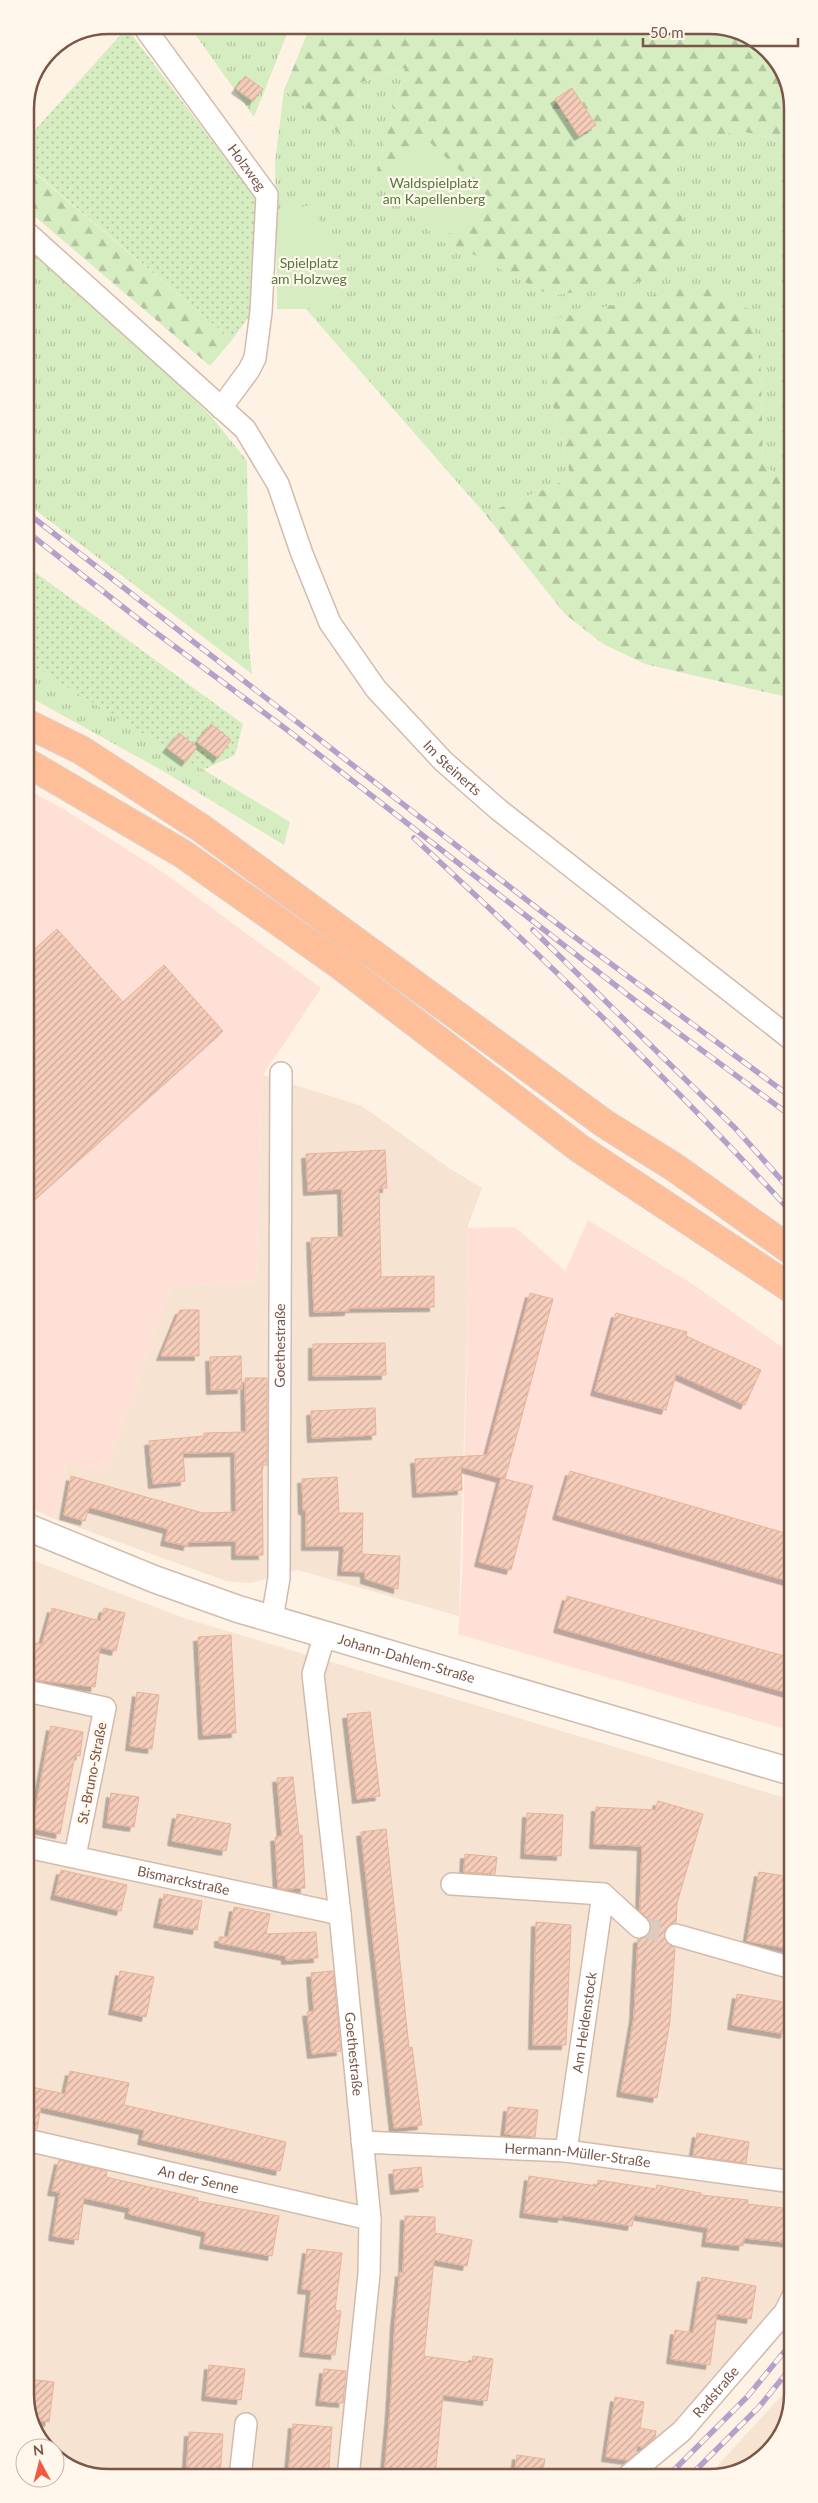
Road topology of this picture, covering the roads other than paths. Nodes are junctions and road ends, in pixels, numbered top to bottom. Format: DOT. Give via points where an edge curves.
graph roads {
  1 [pos="150,34"];
  2 [pos="34,239"];
  3 [pos="221,408"];
  4 [pos="34,727"];
  5 [pos="34,767"];
  6 [pos="784,1034"];
  7 [pos="281,1073"];
  8 [pos="784,1245"];
  9 [pos="784,1284"];
  10 [pos="34,1530"];
  11 [pos="272,1619"];
  12 [pos="325,1634"];
  13 [pos="34,1693"];
  14 [pos="784,1770"];
  15 [pos="34,1847"];
  16 [pos="75,1856"];
  17 [pos="452,1884"];
  18 [pos="603,1894"];
  19 [pos="340,1914"];
  20 [pos="639,1927"];
  21 [pos="676,1935"];
  22 [pos="784,1966"];
  23 [pos="34,2141"];
  24 [pos="362,2142"];
  25 [pos="566,2151"];
  26 [pos="784,2181"];
  27 [pos="370,2219"];
  28 [pos="784,2313"];
  29 [pos="246,2424"];
  30 [pos="241,2469"];
  31 [pos="349,2469"];
  32 [pos="636,2469"];
  1 -- 3 [label="street, Holzweg" via="267,195 261,312 255,358 250,370"];
  2 -- 3 [label="street, Im Steinerts"];
  3 -- 6 [label="street, Im Steinerts" via="245,429 278,484 330,623 376,689 444,761 499,810"];
  4 -- 8 [label="highway" via="81,750 201,828 605,1124 674,1167"];
  5 -- 9 [label="highway" via="183,854 340,965 579,1148"];
  7 -- 11 [label="street, Goethestraße" via="279,1578"];
  10 -- 11 [label="street, Johann-Dahlem-Straße" via="154,1578"];
  11 -- 12 [label="street, Johann-Dahlem-Straße"];
  12 -- 14 [label="street, Johann-Dahlem-Straße"];
  12 -- 19 [label="street, Goethestraße" via="313,1674"];
  13 -- 16 [label="street, St.-Bruno-Straße" via="105,1708"];
  15 -- 16 [label="street, Bismarckstraße"];
  16 -- 19 [label="street, Bismarckstraße"];
  17 -- 18 [label="street"];
  18 -- 20 [label="street"];
  18 -- 25 [label="street, Am Heidenstock"];
  19 -- 24 [label="street, Goethestraße"];
  21 -- 22 [label="street"];
  23 -- 27 [label="street, An der Senne"];
  24 -- 25 [label="street, Hermann-Müller-Straße"];
  24 -- 27 [label="street, Goethestraße"];
  25 -- 26 [label="street, Hermann-Müller-Straße"];
  27 -- 31 [label="street, Goethestraße" via="369,2274"];
  28 -- 32 [label="street, Radstraße" via="682,2431"];
  29 -- 30 [label="street"];
}
